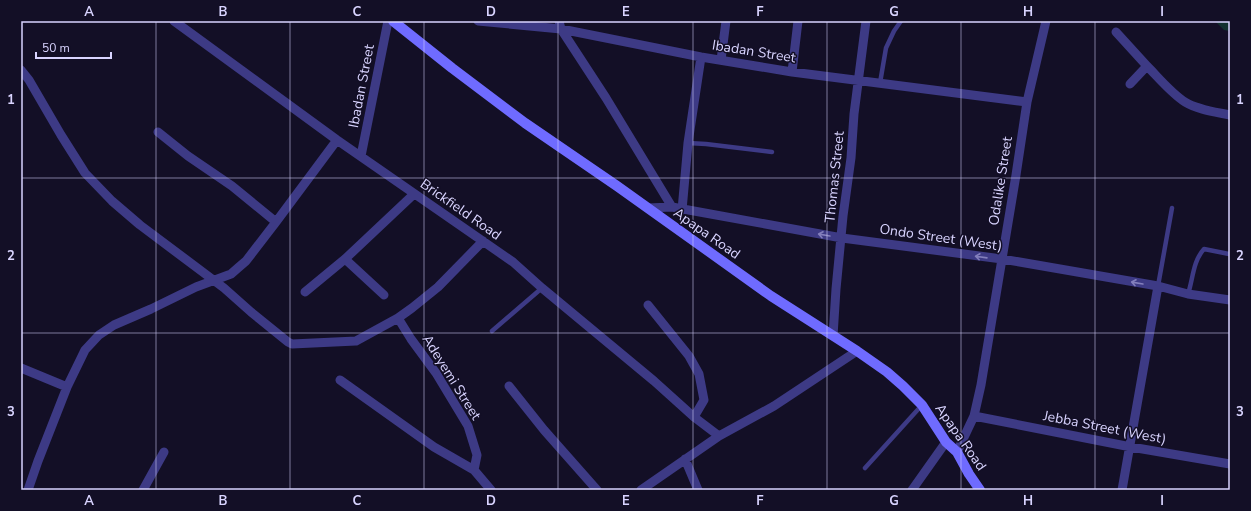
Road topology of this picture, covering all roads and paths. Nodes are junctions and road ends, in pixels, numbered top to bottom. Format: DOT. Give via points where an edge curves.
graph roads {
  1 [pos="174,21"];
  2 [pos="388,21"];
  3 [pos="393,21"];
  4 [pos="478,21"];
  5 [pos="726,21"];
  6 [pos="798,21"];
  7 [pos="866,21"];
  8 [pos="901,21"];
  9 [pos="1046,21"];
  10 [pos="560,25"];
  11 [pos="1116,32"];
  12 [pos="701,57"];
  13 [pos="720,60"];
  14 [pos="1147,66"];
  15 [pos="21,70"];
  16 [pos="792,72"];
  17 [pos="858,80"];
  18 [pos="880,83"];
  19 [pos="1130,84"];
  20 [pos="1026,102"];
  21 [pos="1230,115"];
  22 [pos="158,132"];
  23 [pos="337,140"];
  24 [pos="688,143"];
  25 [pos="772,152"];
  26 [pos="361,156"];
  27 [pos="414,194"];
  28 [pos="672,207"];
  29 [pos="648,208"];
  30 [pos="1172,208"];
  31 [pos="682,210"];
  32 [pos="276,222"];
  33 [pos="842,238"];
  34 [pos="482,241"];
  35 [pos="1230,254"];
  36 [pos="345,258"];
  37 [pos="1002,260"];
  38 [pos="212,280"];
  39 [pos="1158,286"];
  40 [pos="542,288"];
  41 [pos="305,292"];
  42 [pos="1188,294"];
  43 [pos="384,295"];
  44 [pos="1230,300"];
  45 [pos="648,305"];
  46 [pos="398,318"];
  47 [pos="492,331"];
  48 [pos="833,336"];
  49 [pos="857,351"];
  50 [pos="21,368"];
  51 [pos="340,380"];
  52 [pos="509,386"];
  53 [pos="67,388"];
  54 [pos="922,405"];
  55 [pos="974,416"];
  56 [pos="694,417"];
  57 [pos="719,436"];
  58 [pos="946,442"];
  59 [pos="1131,447"];
  60 [pos="164,452"];
  61 [pos="957,452"];
  62 [pos="685,459"];
  63 [pos="1230,464"];
  64 [pos="865,468"];
  65 [pos="474,470"];
  66 [pos="28,490"];
  67 [pos="143,490"];
  68 [pos="491,490"];
  69 [pos="597,490"];
  70 [pos="641,490"];
  71 [pos="698,490"];
  72 [pos="912,490"];
  73 [pos="980,490"];
  74 [pos="1122,490"];
  1 -- 23 [label="street, Brickfield Road"];
  2 -- 26 [label="street, Ibadan Street"];
  3 -- 29 [label="street, Apapa Road" via="519,118"];
  4 -- 10 [label="street, Ibadan Street"];
  5 -- 13 [label="street"];
  6 -- 16 [label="street"];
  7 -- 17 [label="street, Thomas Street"];
  8 -- 18 [label="lane" via="886,48"];
  9 -- 20 [label="street, Odalike Street"];
  10 -- 12 [label="street, Ibadan Street"];
  10 -- 28 [label="street"];
  11 -- 14 [label="street"];
  12 -- 13 [label="street, Ibadan Street"];
  12 -- 24 [label="street"];
  13 -- 16 [label="street, Ibadan Street"];
  14 -- 19 [label="street"];
  14 -- 21 [label="street" via="1186,102"];
  15 -- 38 [label="street" via="85,173 112,201"];
  16 -- 17 [label="street, Ibadan Street"];
  17 -- 18 [label="street, Ibadan Street"];
  17 -- 33 [label="street, Thomas Street"];
  18 -- 20 [label="street, Ibadan Street"];
  20 -- 37 [label="street, Odalike Street"];
  22 -- 32 [label="street"];
  23 -- 26 [label="street, Brickfield Road"];
  23 -- 32 [label="street"];
  24 -- 25 [label="lane"];
  24 -- 31 [label="street"];
  26 -- 27 [label="street, Brickfield Road"];
  27 -- 34 [label="street, Brickfield Road"];
  27 -- 36 [label="street"];
  28 -- 29 [label="street, Ondo Street (West)"];
  28 -- 31 [label="street, Ondo Street (West)"];
  29 -- 48 [label="street, Apapa Road" via="771,296"];
  30 -- 39 [label="lane"];
  33 -- 31 [label="street, Ondo Street (West), one-way"];
  32 -- 38 [label="street" via="246,262 231,274"];
  37 -- 33 [label="street, Ondo Street (West), one-way"];
  33 -- 48 [label="street, Thomas Street"];
  34 -- 40 [label="street, Brickfield Road" via="513,262"];
  34 -- 46 [label="street" via="438,287"];
  35 -- 42 [label="lane" via="1204,249 1196,262"];
  36 -- 41 [label="street"];
  36 -- 43 [label="street"];
  39 -- 37 [label="street, Ondo Street (West), one-way"];
  37 -- 55 [label="street, Odalike Street"];
  38 -- 46 [label="street" via="292,344 356,341"];
  38 -- 53 [label="street" via="114,324 99,335 85,350"];
  39 -- 42 [label="street, Ondo Street (West)"];
  39 -- 59 [label="street"];
  40 -- 47 [label="lane"];
  40 -- 56 [label="street, Brickfield Road"];
  42 -- 44 [label="street, Ondo Street (West)"];
  45 -- 56 [label="street" via="689,356 699,374 704,400"];
  46 -- 65 [label="street, Adeyemi Street" via="468,426 477,455"];
  48 -- 49 [label="street, Apapa Road"];
  49 -- 54 [label="street, Apapa Road" via="887,372"];
  49 -- 57 [label="street" via="774,406"];
  50 -- 53 [label="street"];
  51 -- 65 [label="street" via="434,447"];
  52 -- 69 [label="street"];
  53 -- 66 [label="street"];
  54 -- 58 [label="street, Apapa Road"];
  54 -- 64 [label="lane"];
  55 -- 59 [label="street, Jebba Street (West)"];
  55 -- 61 [label="street, Odalike Street"];
  56 -- 57 [label="street, Brickfield Road"];
  57 -- 62 [label="street"];
  58 -- 61 [label="street, Apapa Road"];
  58 -- 72 [label="street"];
  59 -- 63 [label="street, Jebba Street (West)"];
  59 -- 74 [label="street"];
  60 -- 67 [label="street"];
  61 -- 73 [label="street, Apapa Road"];
  62 -- 70 [label="street"];
  62 -- 71 [label="street"];
  65 -- 68 [label="street"];
}
